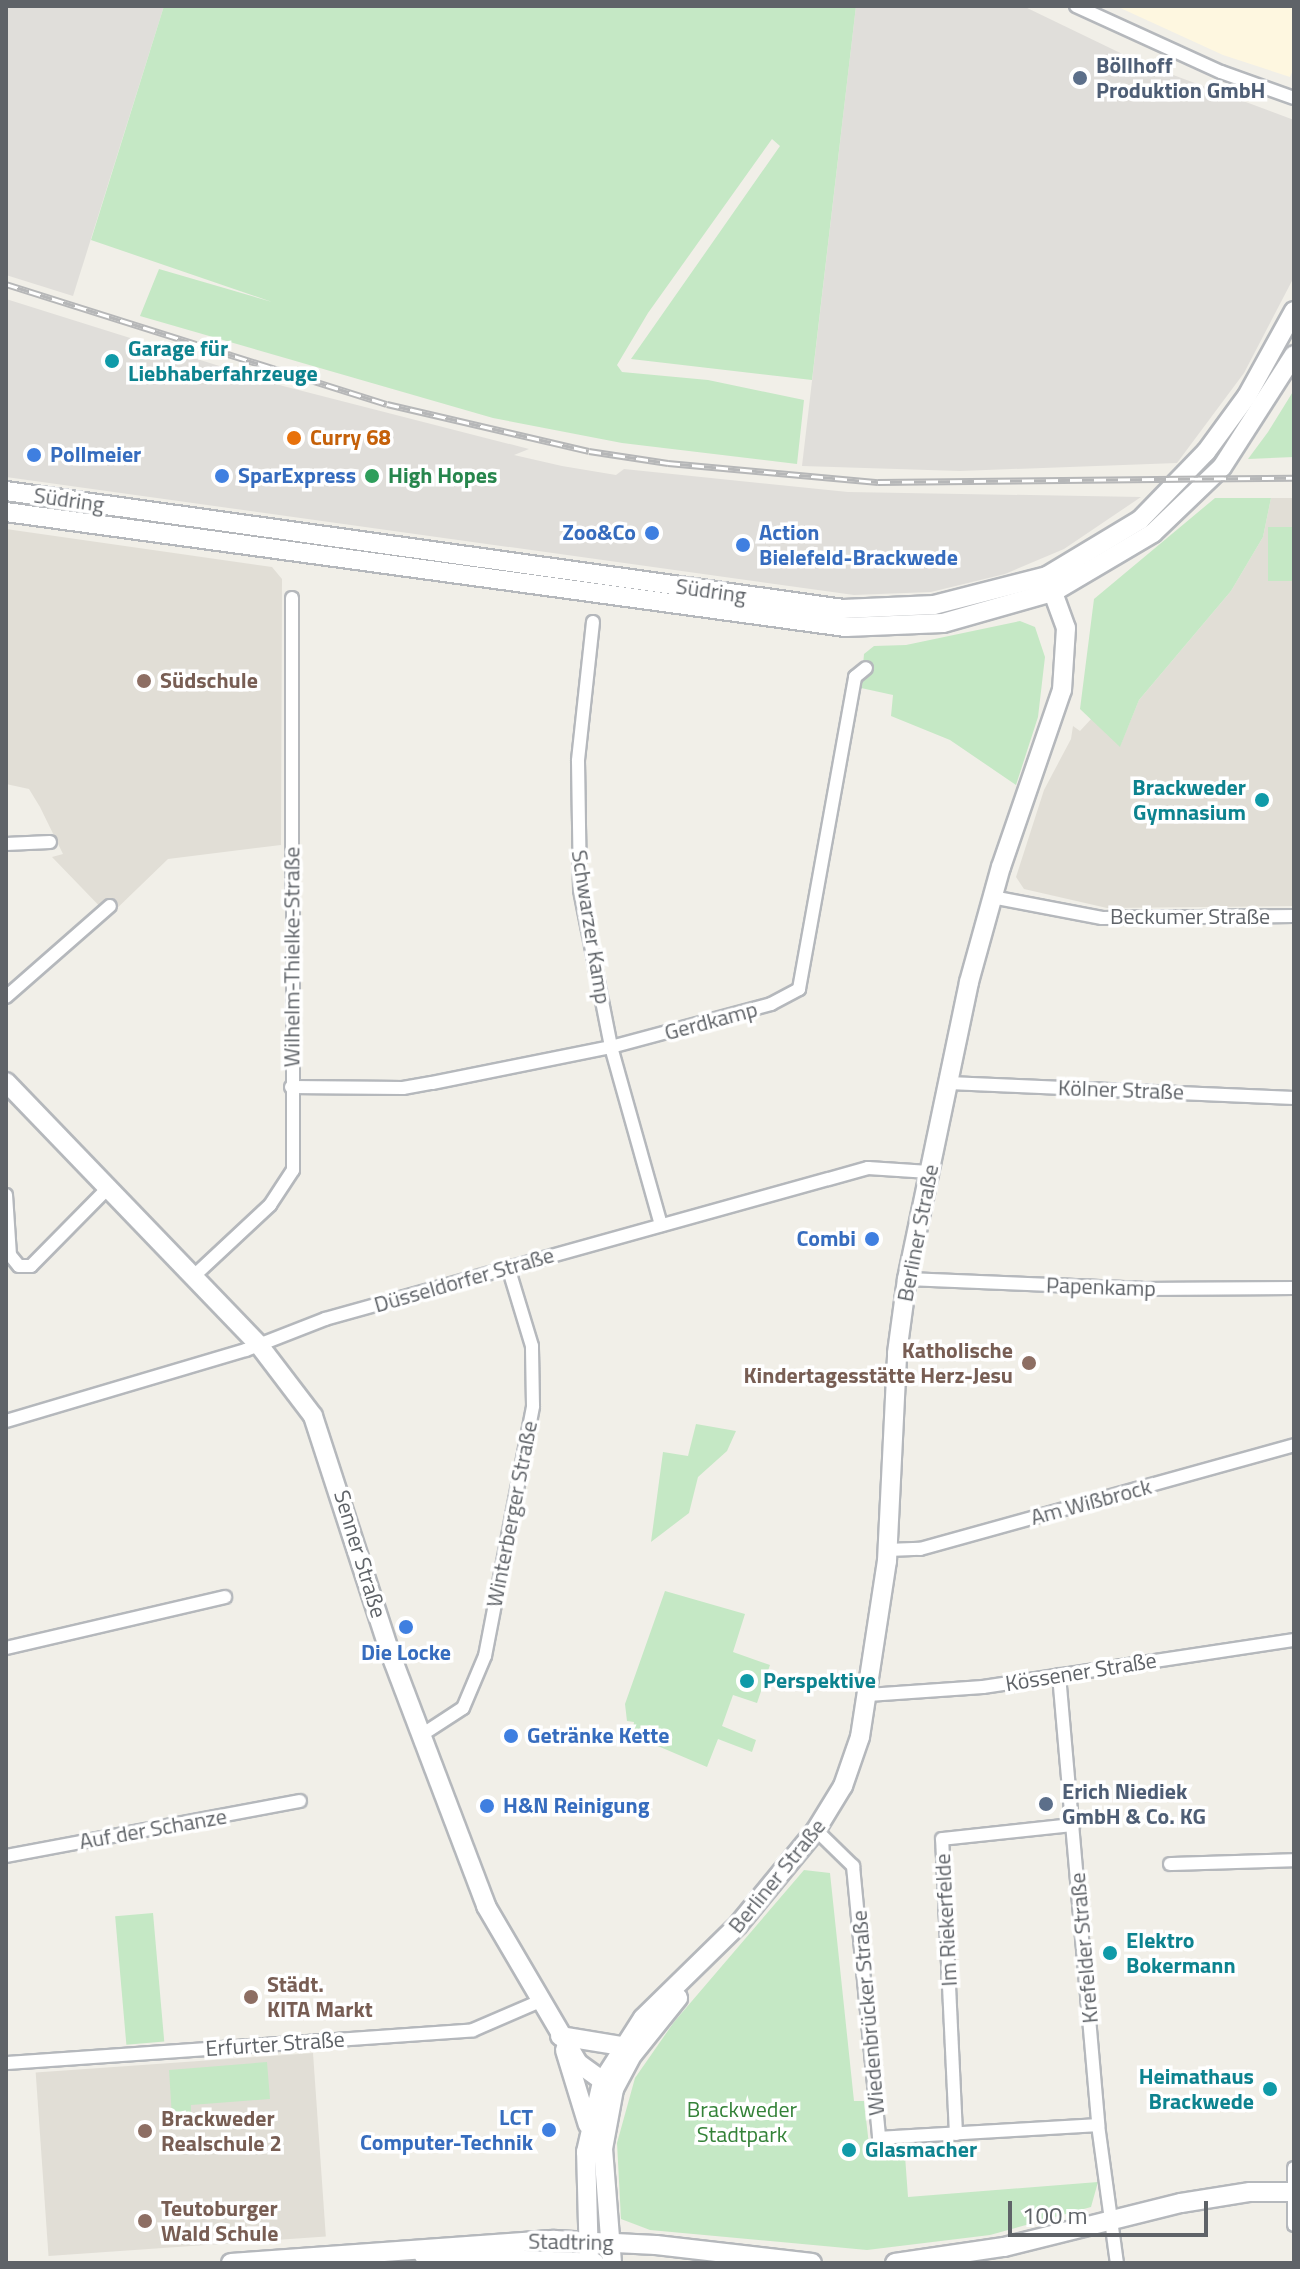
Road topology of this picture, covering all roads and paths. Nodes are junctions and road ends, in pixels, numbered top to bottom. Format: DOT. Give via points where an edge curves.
graph roads {
  1 [pos="1076,6"];
  2 [pos="1294,98"];
  3 [pos="1294,311"];
  4 [pos="1294,355"];
  5 [pos="6,491"];
  6 [pos="6,512"];
  7 [pos="1051,583"];
  8 [pos="292,598"];
  9 [pos="593,622"];
  10 [pos="866,668"];
  11 [pos="50,842"];
  12 [pos="6,844"];
  13 [pos="992,897"];
  14 [pos="110,906"];
  15 [pos="1294,916"];
  16 [pos="6,997"];
  17 [pos="611,1047"];
  18 [pos="6,1082"];
  19 [pos="949,1083"];
  20 [pos="291,1087"];
  21 [pos="1294,1098"];
  22 [pos="929,1172"];
  23 [pos="109,1187"];
  24 [pos="6,1195"];
  25 [pos="661,1225"];
  26 [pos="508,1267"];
  27 [pos="195,1275"];
  28 [pos="907,1279"];
  29 [pos="1294,1288"];
  30 [pos="259,1345"];
  31 [pos="6,1421"];
  32 [pos="1294,1445"];
  33 [pos="887,1550"];
  34 [pos="225,1597"];
  35 [pos="1294,1640"];
  36 [pos="6,1648"];
  37 [pos="1059,1675"];
  38 [pos="868,1695"];
  39 [pos="420,1736"];
  40 [pos="300,1801"];
  41 [pos="1073,1825"];
  42 [pos="816,1830"];
  43 [pos="6,1856"];
  44 [pos="1294,1860"];
  45 [pos="1170,1864"];
  46 [pos="708,1957"];
  47 [pos="538,2002"];
  48 [pos="560,2036"];
  49 [pos="622,2046"];
  50 [pos="6,2063"];
  51 [pos="608,2085"];
  52 [pos="1098,2125"];
  53 [pos="588,2126"];
  54 [pos="956,2134"];
  55 [pos="1294,2168"];
  56 [pos="1293,2192"];
  57 [pos="1114,2219"];
  58 [pos="1294,2225"];
  59 [pos="588,2241"];
  60 [pos="610,2243"];
  61 [pos="377,2254"];
  62 [pos="231,2263"];
  63 [pos="591,2263"];
  64 [pos="612,2263"];
  65 [pos="812,2263"];
  66 [pos="895,2263"];
  67 [pos="1117,2263"];
  1 -- 2 [label="street" via="1207,66"];
  3 -- 7 [label="street, Südring" via="1247,396 1180,483 1114,540"];
  4 -- 7 [label="street, Südring" via="1265,407 1194,496 1131,549"];
  5 -- 7 [label="street, Südring" via="843,609 934,605"];
  6 -- 7 [label="street, Südring" via="846,627 943,623"];
  7 -- 13 [label="street, Berliner Straße" via="1066,628 1062,690"];
  8 -- 20 [label="street, Wilhelm-Thielke-Straße"];
  9 -- 17 [label="street, Schwarzer Kamp" via="576,819 589,945"];
  10 -- 17 [label="street, Gerdkamp" via="859,671 853,688 799,989 771,1004"];
  11 -- 12 [label="street"];
  13 -- 15 [label="street, Beckumer Straße" via="1102,918"];
  13 -- 19 [label="street, Berliner Straße"];
  14 -- 16 [label="street"];
  17 -- 20 [label="street, Gerdkamp" via="403,1088"];
  17 -- 25 [label="street, Schwarzer Kamp"];
  18 -- 23 [label="street, Senner Straße"];
  19 -- 21 [label="street, Kölner Straße"];
  19 -- 22 [label="street, Berliner Straße"];
  20 -- 27 [label="street, Wilhelm-Thielke-Straße" via="293,1170 285,1189"];
  22 -- 25 [label="street, Düsseldorfer Straße" via="868,1168"];
  22 -- 28 [label="street, Berliner Straße"];
  23 -- 24 [label="street" via="31,1266 19,1266 10,1255"];
  23 -- 27 [label="street, Senner Straße"];
  25 -- 26 [label="street, Düsseldorfer Straße"];
  26 -- 30 [label="street, Düsseldorfer Straße" via="325,1319"];
  26 -- 39 [label="street, Winterberger Straße" via="532,1346 530,1422 485,1656 463,1708"];
  27 -- 30 [label="street, Senner Straße"];
  28 -- 29 [label="street, Papenkamp" via="1142,1289"];
  28 -- 33 [label="street, Berliner Straße" via="897,1353"];
  30 -- 31 [label="street, Düsseldorfer Straße"];
  30 -- 39 [label="street, Senner Straße" via="321,1430"];
  32 -- 33 [label="street, Am Wißbrock" via="920,1549"];
  33 -- 38 [label="street, Berliner Straße"];
  34 -- 36 [label="street"];
  35 -- 37 [label="street, Kössener Straße"];
  37 -- 38 [label="street, Kössener Straße"];
  37 -- 41 [label="street, Krefelder Straße"];
  38 -- 42 [label="street, Berliner Straße" via="843,1786"];
  39 -- 47 [label="street, Senner Straße" via="486,1906"];
  40 -- 43 [label="street, Auf der Schanze"];
  41 -- 52 [label="street, Krefelder Straße"];
  41 -- 54 [label="street, Im Riekerfelde" via="942,1839"];
  42 -- 46 [label="street, Berliner Straße"];
  42 -- 54 [label="street, Wiedenbrücker Straße" via="853,1866 879,2138"];
  44 -- 45 [label="street"];
  46 -- 49 [label="street, Berliner Straße" via="643,2018"];
  46 -- 51 [label="street, Berliner Straße"];
  47 -- 48 [label="street, Senner Straße"];
  47 -- 50 [label="street, Erfurter Straße" via="473,2030"];
  48 -- 49 [label="street"];
  48 -- 51 [label="street, Senner Straße" via="578,2063"];
  48 -- 53 [label="street"];
  49 -- 51 [label="street, Berliner Straße"];
  51 -- 53 [label="street, Berliner Straße"];
  51 -- 60 [label="street, Berliner Straße" via="603,2149"];
  52 -- 54 [label="street, Wiedenbrücker Straße"];
  52 -- 57 [label="street, Krefelder Straße"];
  53 -- 59 [label="street, Berliner Straße"];
  55 -- 56 [label="street"];
  56 -- 57 [label="street" via="1250,2192"];
  56 -- 58 [label="street"];
  57 -- 66 [label="street" via="1004,2247"];
  57 -- 67 [label="street, Krefelder Straße"];
  59 -- 60 [label="street, Stadtring"];
  59 -- 61 [label="street, Stadtring" via="447,2244"];
  59 -- 63 [label="street, Berliner Straße"];
  60 -- 64 [label="street, Berliner Straße"];
  60 -- 65 [label="street, Stadtring"];
  61 -- 62 [label="street, Stadtring"];
  61 -- 63 [label="street, Stadtring"];
}
